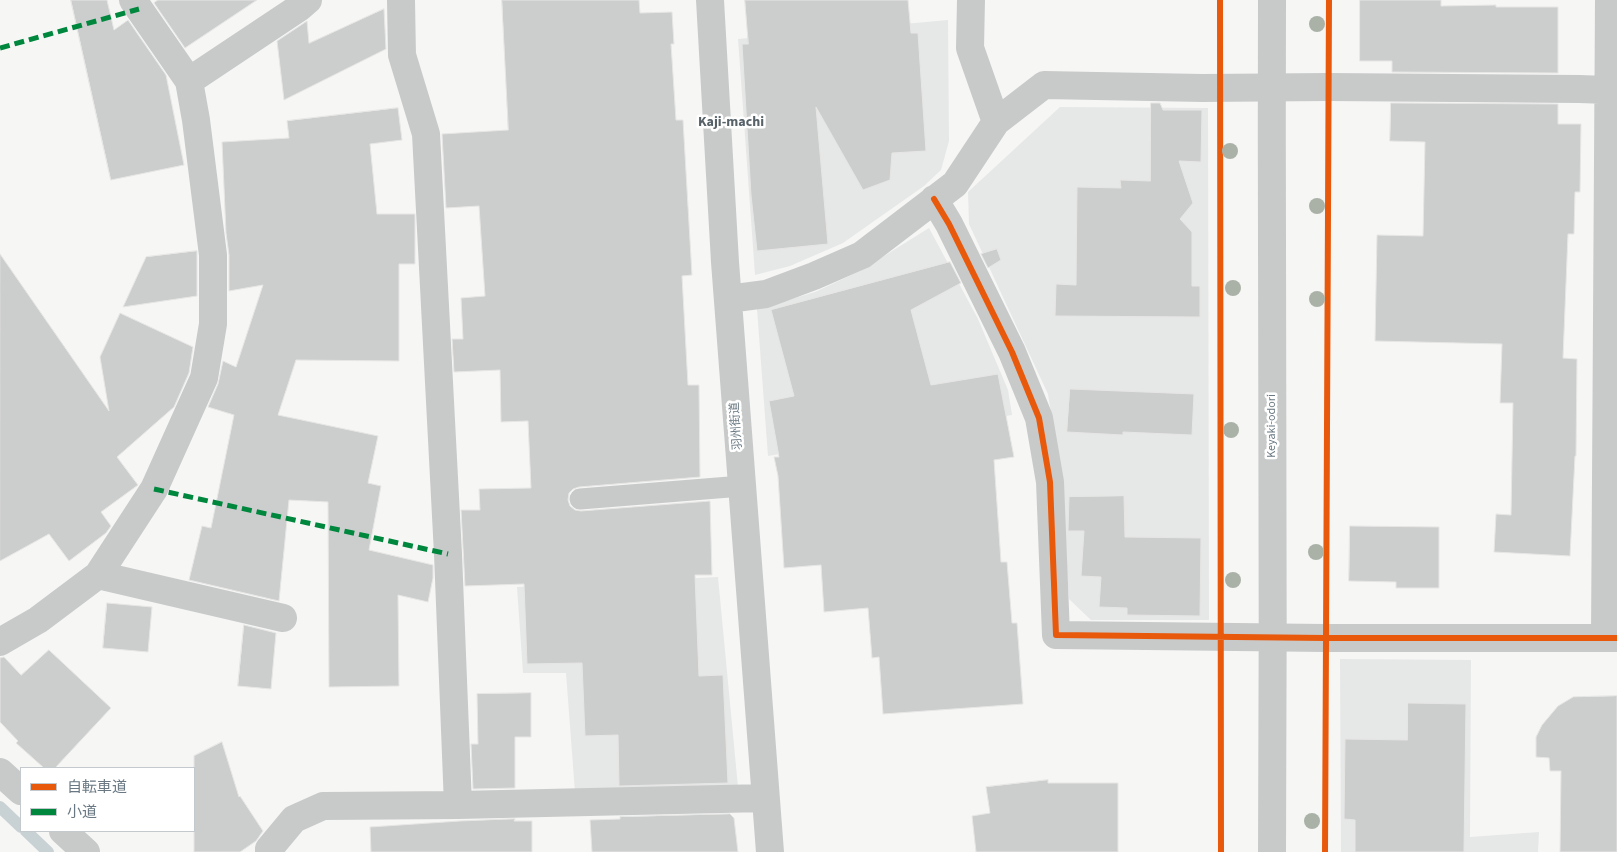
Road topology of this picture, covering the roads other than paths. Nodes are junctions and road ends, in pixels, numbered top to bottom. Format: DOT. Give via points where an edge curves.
graph roads {
  1 [pos="133,0"];
  2 [pos="308,0"];
  3 [pos="401,0"];
  4 [pos="710,0"];
  5 [pos="971,0"];
  6 [pos="1272,0"];
  7 [pos="1609,0"];
  8 [pos="189,81"];
  9 [pos="1272,87"];
  10 [pos="1612,93"];
  11 [pos="996,122"];
  12 [pos="934,199"];
  13 [pos="1612,265"];
  14 [pos="728,299"];
  15 [pos="742,486"];
  16 [pos="580,499"];
  17 [pos="98,575"];
  18 [pos="283,618"];
  19 [pos="1274,637"];
  20 [pos="1611,638"];
  21 [pos="0,642"];
  22 [pos="0,772"];
  23 [pos="20,791"];
  24 [pos="765,798"];
  25 [pos="458,805"];
  26 [pos="64,832"];
  27 [pos="86,852"];
  28 [pos="269,852"];
  29 [pos="770,852"];
  30 [pos="1272,852"];
  1 -- 8 [label="street"];
  2 -- 8 [label="street"];
  3 -- 25 [label="street" via="402,55 426,134"];
  4 -- 14 [label="street, 羽州街道"];
  5 -- 11 [label="street" via="970,48"];
  6 -- 9 [label="street, Keyaki-odori"];
  7 -- 10 [label="street"];
  8 -- 17 [label="street" via="213,255 214,324 204,378 154,489"];
  9 -- 10 [label="street"];
  9 -- 11 [label="street" via="1044,85"];
  9 -- 19 [label="street, Keyaki-odori"];
  10 -- 13 [label="street"];
  11 -- 12 [label="street" via="955,184"];
  12 -- 14 [label="street" via="862,255 766,294"];
  12 -- 19 [label="street" via="1012,352 1039,418 1050,482 1056,635"];
  13 -- 20 [label="street"];
  14 -- 15 [label="street, 羽州街道"];
  15 -- 16 [label="lane"];
  15 -- 24 [label="street, 羽州街道"];
  17 -- 18 [label="street"];
  17 -- 21 [label="street" via="38,620"];
  19 -- 20 [label="street"];
  19 -- 30 [label="street, Keyaki-odori"];
  22 -- 23 [label="street"];
  24 -- 25 [label="street"];
  24 -- 29 [label="street, 羽州街道"];
  25 -- 28 [label="street" via="323,806 294,819"];
  26 -- 27 [label="street"];
}
